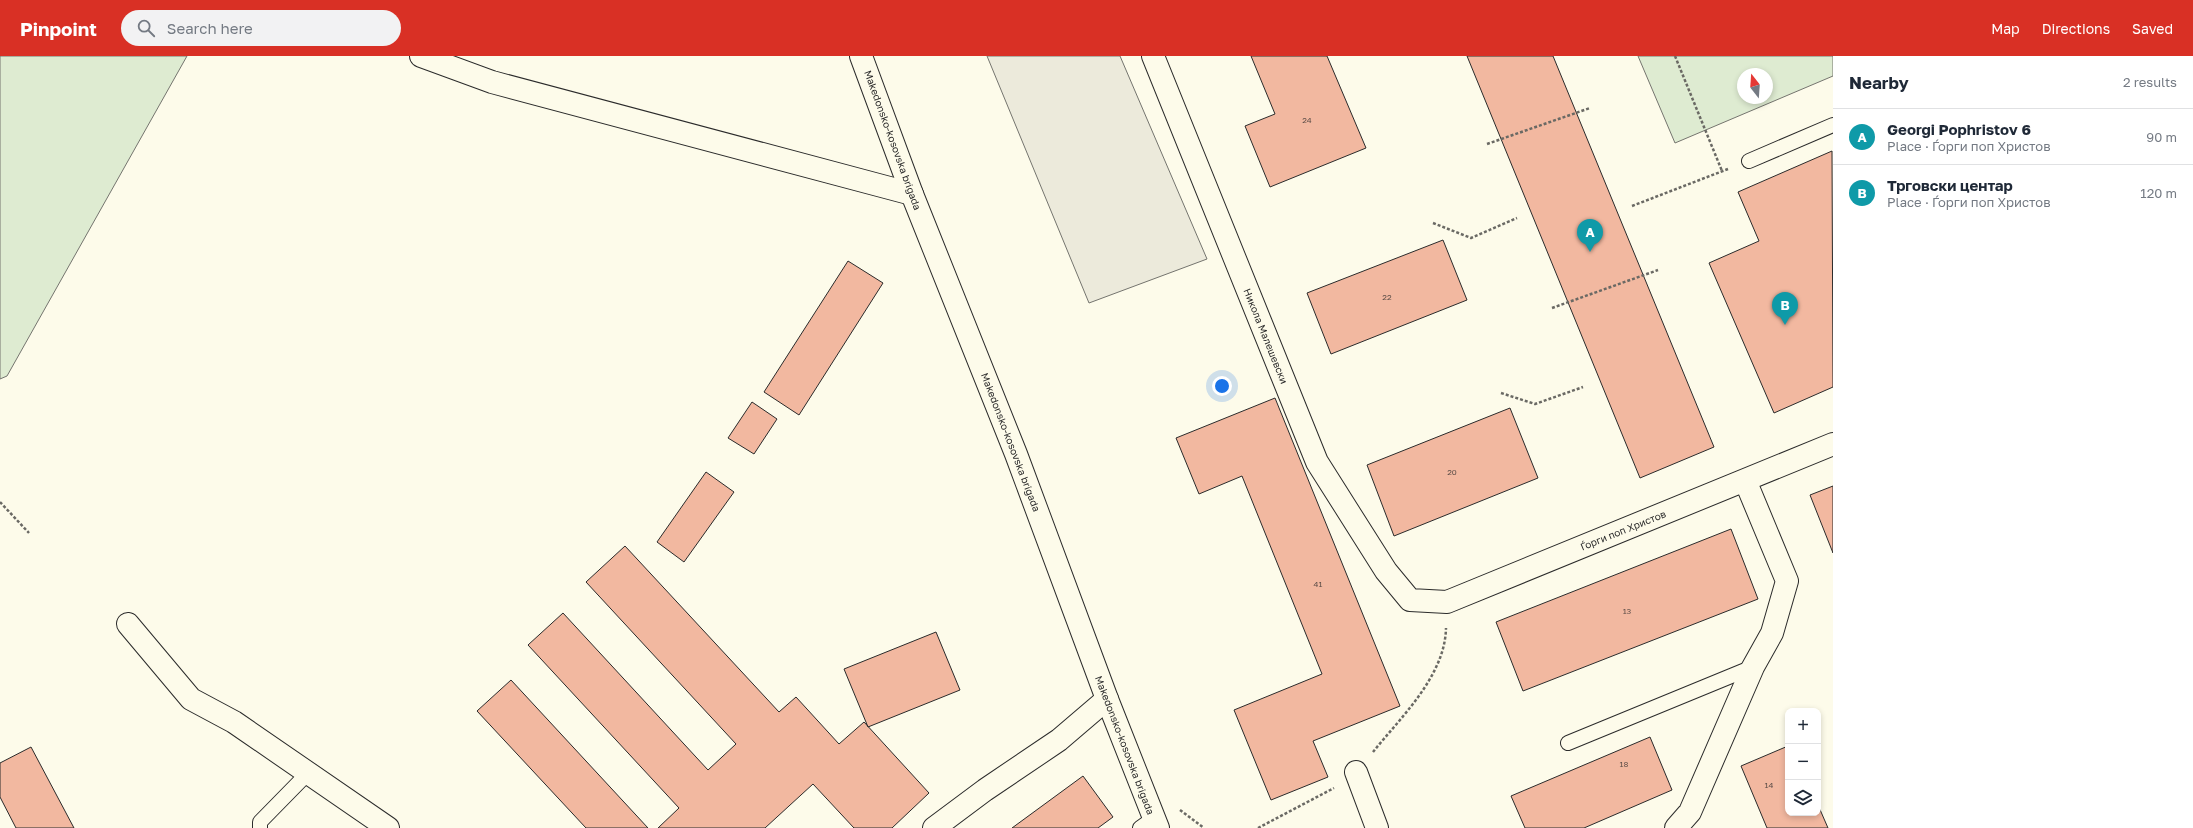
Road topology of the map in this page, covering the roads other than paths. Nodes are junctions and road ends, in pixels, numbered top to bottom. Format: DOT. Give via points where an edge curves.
graph roads {
  1 [pos="421,56"];
  2 [pos="862,56"];
  3 [pos="1153,56"];
  4 [pos="1833,125"];
  5 [pos="1749,161"];
  6 [pos="912,194"];
  7 [pos="1833,444"];
  8 [pos="1745,480"];
  9 [pos="1410,600"];
  10 [pos="128,624"];
  11 [pos="1752,667"];
  12 [pos="1107,699"];
  13 [pos="1568,743"];
  14 [pos="1356,772"];
  15 [pos="308,774"];
  16 [pos="1151,825"];
  17 [pos="260,828"];
  18 [pos="388,828"];
  19 [pos="934,828"];
  20 [pos="1377,828"];
  21 [pos="1676,828"];
  1 -- 6 [label="street" via="492,82"];
  2 -- 6 [label="street, Makedonsko-kosovska brigada"];
  3 -- 9 [label="street, Никола Малешевски" via="1317,462 1386,571"];
  4 -- 5 [label="lane"];
  6 -- 12 [label="street, Makedonsko-kosovska brigada" via="1016,454"];
  7 -- 8 [label="street, Ѓорги поп Христов"];
  8 -- 9 [label="street, Ѓорги поп Христов" via="1447,602"];
  8 -- 11 [label="street" via="1787,581 1772,633"];
  10 -- 15 [label="street" via="191,699 234,722"];
  11 -- 13 [label="lane"];
  11 -- 21 [label="street" via="1690,812"];
  12 -- 16 [label="street, Makedonsko-kosovska brigada"];
  12 -- 19 [label="street" via="1058,740 984,790"];
  14 -- 20 [label="street"];
  15 -- 17 [label="lane" via="260,822"];
  15 -- 18 [label="street"];
}
